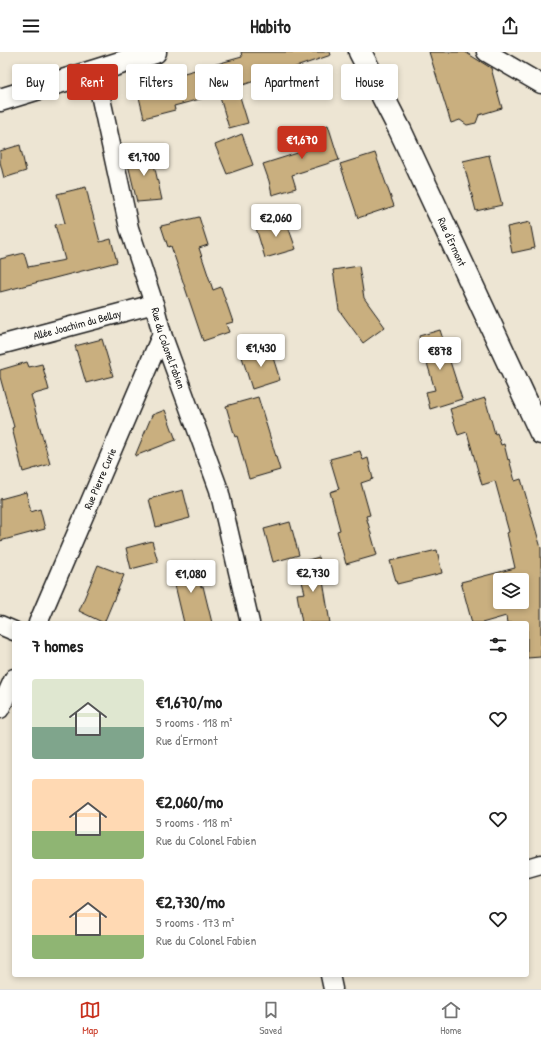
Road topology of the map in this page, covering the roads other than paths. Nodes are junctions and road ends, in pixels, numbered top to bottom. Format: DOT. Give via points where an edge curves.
graph roads {
  1 [pos="155,52"];
  2 [pos="360,52"];
  3 [pos="486,52"];
  4 [pos="117,64"];
  5 [pos="67,80"];
  6 [pos="541,84"];
  7 [pos="0,100"];
  8 [pos="101,100"];
  9 [pos="154,304"];
  10 [pos="162,334"];
  11 [pos="0,346"];
  12 [pos="541,433"];
  13 [pos="39,621"];
  14 [pos="250,621"];
  15 [pos="0,625"];
  16 [pos="12,630"];
  17 [pos="12,682"];
  18 [pos="0,709"];
  19 [pos="541,864"];
  20 [pos="529,867"];
  21 [pos="330,977"];
  22 [pos="333,989"];
  1 -- 4 [label="street"];
  2 -- 12 [label="street, Rue d'Ermont" via="400,130"];
  3 -- 6 [label="street"];
  5 -- 7 [label="street"];
  8 -- 9 [label="street, Rue du Colonel Fabien" via="129,228"];
  9 -- 10 [label="street, Rue du Colonel Fabien"];
  9 -- 11 [label="street, Allée Joachim du Bellay"];
  10 -- 13 [label="street, Rue Pierre Curie"];
  10 -- 14 [label="street, Rue du Colonel Fabien" via="219,490"];
  15 -- 16 [label="street"];
  17 -- 18 [label="street"];
  19 -- 20 [label="street"];
  21 -- 22 [label="street"];
}
